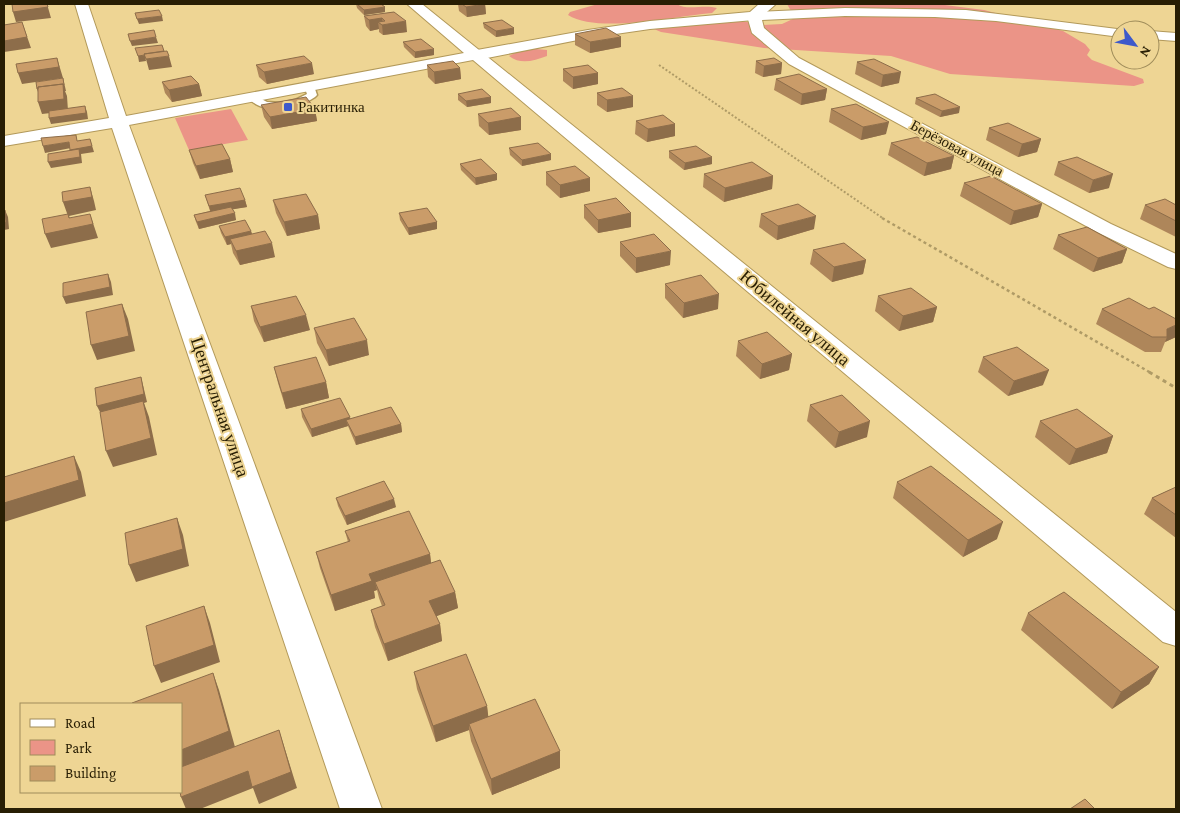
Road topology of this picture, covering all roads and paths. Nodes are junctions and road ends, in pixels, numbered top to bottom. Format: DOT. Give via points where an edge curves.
graph roads {
  1 [pos="81,4"];
  2 [pos="414,4"];
  3 [pos="769,4"];
  4 [pos="754,16"];
  5 [pos="1110,32"];
  6 [pos="1160,36"];
  7 [pos="1176,37"];
  8 [pos="477,55"];
  9 [pos="659,65"];
  10 [pos="119,122"];
  11 [pos="4,141"];
  12 [pos="1176,262"];
  13 [pos="1176,388"];
  14 [pos="1176,632"];
  15 [pos="361,809"];
  1 -- 10 [label="street, Центральная улица"];
  2 -- 8 [label="street, Юбилейная улица"];
  3 -- 4 [label="street"];
  4 -- 5 [label="street" via="874,10 932,12"];
  4 -- 8 [label="street" via="650,25"];
  4 -- 12 [label="street, Берёзовая улица" via="757,30 794,61 1104,228"];
  6 -- 7 [label="street"];
  8 -- 10 [label="street"];
  8 -- 14 [label="street, Юбилейная улица"];
  9 -- 13 [label="path" via="886,221"];
  10 -- 11 [label="street"];
  10 -- 15 [label="street, Центральная улица"];
}
